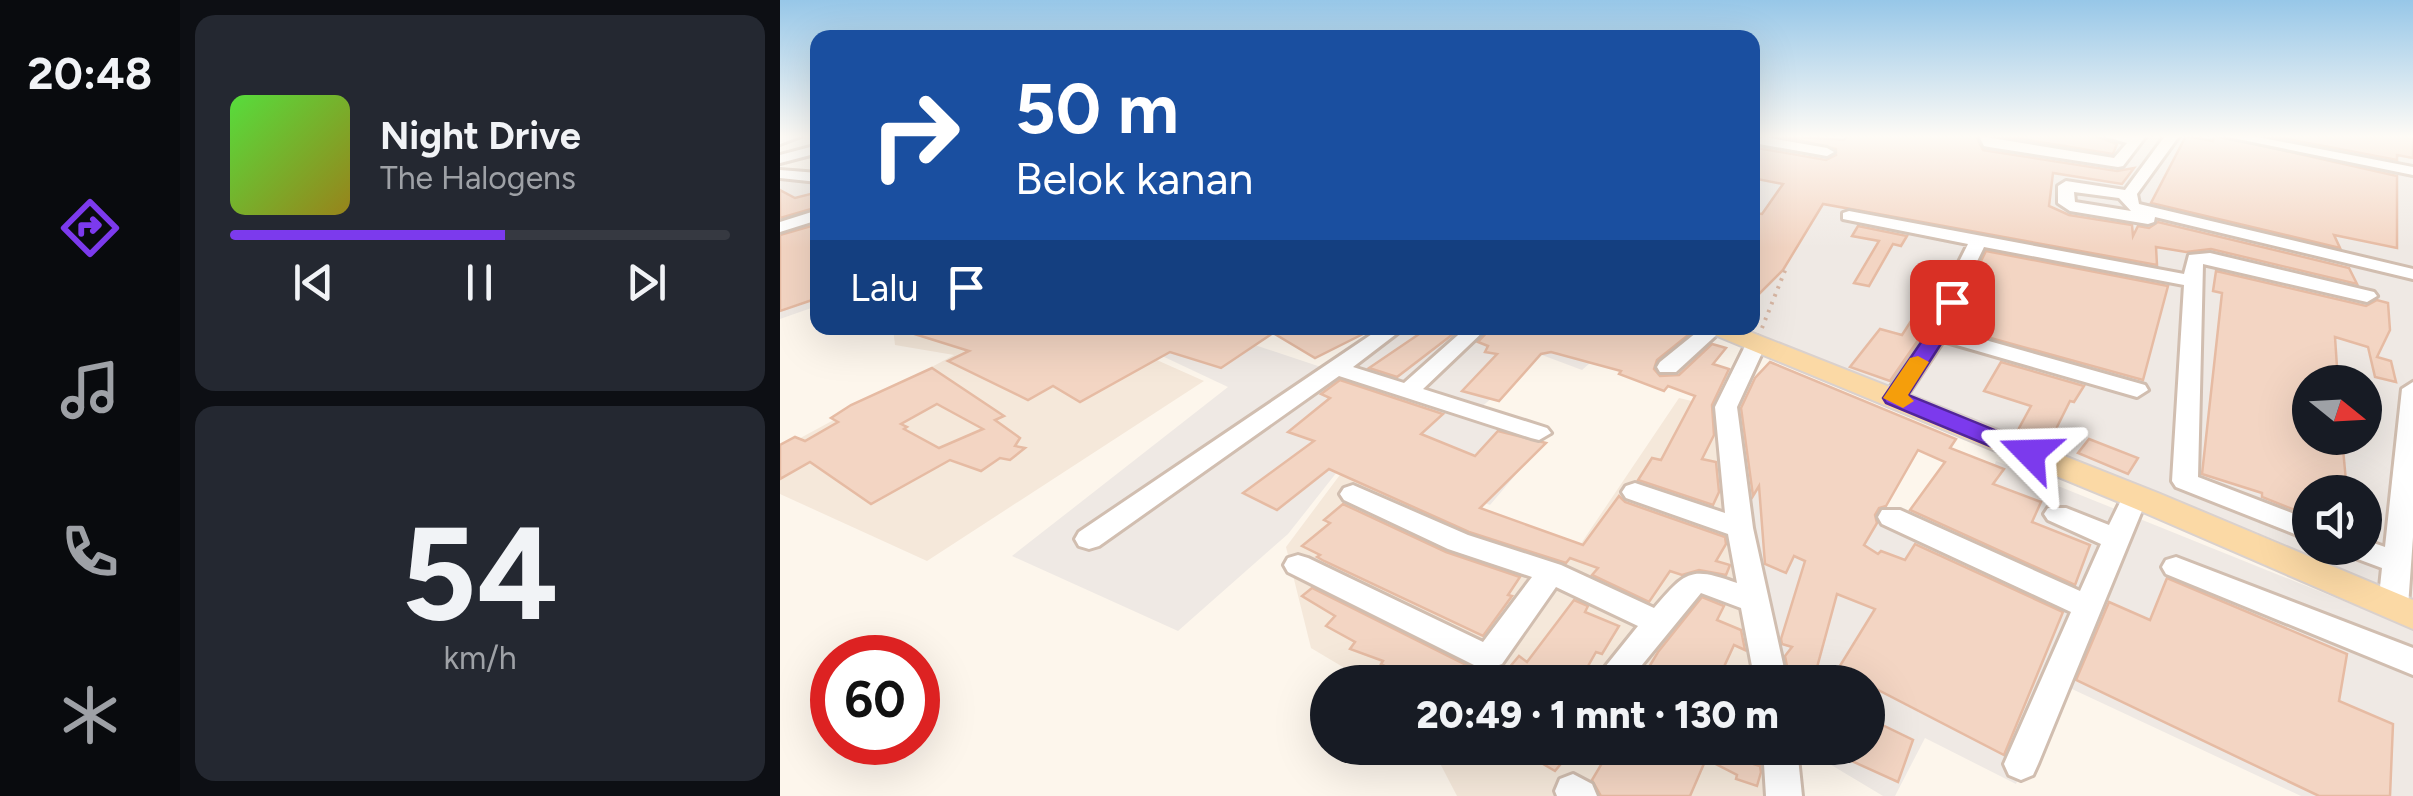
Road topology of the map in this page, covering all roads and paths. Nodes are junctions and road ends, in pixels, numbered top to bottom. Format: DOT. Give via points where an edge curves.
graph roads {
  1 [pos="2147,173"];
  2 [pos="780,174"];
  3 [pos="810,177"];
  4 [pos="2130,195"];
  5 [pos="1848,216"];
  6 [pos="810,218"];
  7 [pos="2242,219"];
  8 [pos="2152,220"];
  9 [pos="780,227"];
  10 [pos="1978,241"];
  11 [pos="2339,256"];
  12 [pos="1786,268"];
  13 [pos="2413,274"];
  14 [pos="2192,281"];
  15 [pos="2367,296"];
  16 [pos="1760,332"];
  17 [pos="1938,333"];
  18 [pos="1384,335"];
  19 [pos="1469,335"];
  20 [pos="1707,335"];
  21 [pos="1736,335"];
  22 [pos="1759,335"];
  23 [pos="1756,342"];
  24 [pos="1668,367"];
  25 [pos="1336,368"];
  26 [pos="2413,388"];
  27 [pos="1408,390"];
  28 [pos="2137,390"];
  29 [pos="1894,398"];
  30 [pos="1539,434"];
  31 [pos="1635,492"];
  32 [pos="1352,494"];
  33 [pos="2135,496"];
  34 [pos="2057,514"];
  35 [pos="1891,517"];
  36 [pos="2292,523"];
  37 [pos="1740,528"];
  38 [pos="2116,539"];
  39 [pos="1088,540"];
  40 [pos="2382,557"];
  41 [pos="2397,562"];
  42 [pos="1298,564"];
  43 [pos="2176,568"];
  44 [pos="1551,572"];
  45 [pos="1756,602"];
  46 [pos="2086,606"];
  47 [pos="2403,610"];
  48 [pos="1659,623"];
  49 [pos="2413,662"];
  50 [pos="1623,665"];
  51 [pos="1769,665"];
  52 [pos="2021,764"];
  53 [pos="1781,765"];
  54 [pos="1784,796"];
  1 -- 4 [label="street"];
  2 -- 3 [label="street"];
  4 -- 8 [label="street" via="2066,186 2070,206"];
  4 -- 11 [label="street" via="2133,206"];
  5 -- 10 [label="street"];
  6 -- 9 [label="street"];
  7 -- 11 [label="street" via="2337,240"];
  10 -- 14 [label="street"];
  10 -- 17 [label="street"];
  11 -- 13 [label="street"];
  12 -- 16 [label="path"];
  14 -- 15 [label="street" via="2195,259 2201,258"];
  14 -- 36 [label="street" via="2186,481"];
  17 -- 28 [label="street"];
  17 -- 29 [label="street"];
  18 -- 25 [label="street"];
  19 -- 27 [label="street"];
  20 -- 24 [label="street"];
  21 -- 23 [label="main road"];
  22 -- 23 [label="path"];
  23 -- 29 [label="main road"];
  23 -- 37 [label="street" via="1726,408"];
  25 -- 27 [label="street"];
  25 -- 39 [label="street"];
  26 -- 41 [label="street"];
  27 -- 30 [label="street"];
  29 -- 33 [label="main road"];
  31 -- 37 [label="street"];
  32 -- 44 [label="street" via="1458,542"];
  33 -- 38 [label="street"];
  33 -- 47 [label="main road"];
  34 -- 38 [label="street"];
  35 -- 46 [label="street"];
  37 -- 45 [label="street"];
  38 -- 46 [label="street"];
  40 -- 41 [label="street"];
  41 -- 47 [label="street"];
  42 -- 44 [label="street" via="1484,657"];
  43 -- 49 [label="street"];
  44 -- 48 [label="street"];
  45 -- 48 [label="street" via="1696,582"];
  45 -- 51 [label="street"];
  46 -- 52 [label="street"];
  48 -- 50 [label="street"];
  53 -- 54 [label="street"];
}
